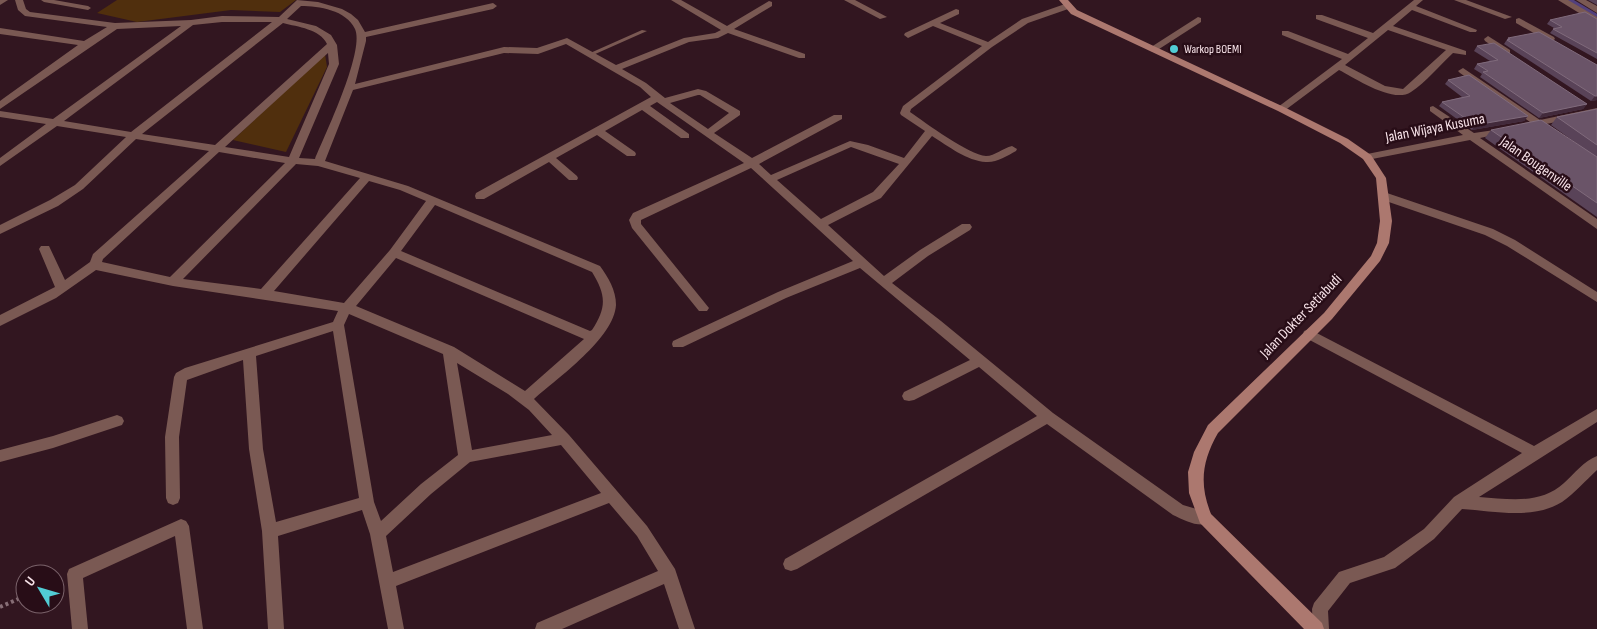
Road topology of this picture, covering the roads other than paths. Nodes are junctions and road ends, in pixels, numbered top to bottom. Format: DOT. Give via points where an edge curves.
graph roads {
  1 [pos="4,0"];
  2 [pos="19,0"];
  3 [pos="44,0"];
  4 [pos="330,0"];
  5 [pos="675,0"];
  6 [pos="848,0"];
  7 [pos="1419,0"];
  8 [pos="1458,0"];
  9 [pos="1562,0"];
  10 [pos="1580,0"];
  11 [pos="0,2"];
  12 [pos="300,2"];
  13 [pos="316,3"];
  14 [pos="1065,3"];
  15 [pos="769,4"];
  16 [pos="493,6"];
  17 [pos="1410,7"];
  18 [pos="88,8"];
  19 [pos="1597,10"];
  20 [pos="956,12"];
  21 [pos="1508,16"];
  22 [pos="1319,17"];
  23 [pos="883,18"];
  24 [pos="281,20"];
  25 [pos="1198,20"];
  26 [pos="1519,20"];
  27 [pos="1597,21"];
  28 [pos="191,23"];
  29 [pos="933,23"];
  30 [pos="115,26"];
  31 [pos="1388,27"];
  32 [pos="728,30"];
  33 [pos="1473,30"];
  34 [pos="0,31"];
  35 [pos="644,31"];
  36 [pos="1286,33"];
  37 [pos="362,35"];
  38 [pos="908,36"];
  39 [pos="1375,37"];
  40 [pos="1488,39"];
  41 [pos="1558,43"];
  42 [pos="86,44"];
  43 [pos="332,45"];
  44 [pos="989,45"];
  45 [pos="1153,49"];
  46 [pos="1452,49"];
  47 [pos="1463,53"];
  48 [pos="591,54"];
  49 [pos="802,56"];
  50 [pos="1349,58"];
  51 [pos="1519,60"];
  52 [pos="1338,66"];
  53 [pos="616,68"];
  54 [pos="1463,72"];
  55 [pos="349,88"];
  56 [pos="661,100"];
  57 [pos="1581,101"];
  58 [pos="2,102"];
  59 [pos="643,106"];
  60 [pos="1282,109"];
  61 [pos="1433,109"];
  62 [pos="1597,111"];
  63 [pos="0,114"];
  64 [pos="838,117"];
  65 [pos="55,123"];
  66 [pos="1538,123"];
  67 [pos="598,131"];
  68 [pos="931,131"];
  69 [pos="708,133"];
  70 [pos="1553,134"];
  71 [pos="134,135"];
  72 [pos="685,136"];
  73 [pos="1471,136"];
  74 [pos="219,148"];
  75 [pos="1012,149"];
  76 [pos="631,154"];
  77 [pos="1367,157"];
  78 [pos="550,158"];
  79 [pos="293,161"];
  80 [pos="0,163"];
  81 [pos="319,163"];
  82 [pos="752,163"];
  83 [pos="906,163"];
  84 [pos="366,178"];
  85 [pos="573,178"];
  86 [pos="771,179"];
  87 [pos="480,196"];
  88 [pos="1384,196"];
  89 [pos="432,201"];
  90 [pos="819,224"];
  91 [pos="1597,226"];
  92 [pos="966,227"];
  93 [pos="0,230"];
  94 [pos="45,249"];
  95 [pos="394,253"];
  96 [pos="862,262"];
  97 [pos="96,264"];
  98 [pos="173,282"];
  99 [pos="884,283"];
  100 [pos="62,288"];
  101 [pos="264,294"];
  102 [pos="1597,298"];
  103 [pos="348,308"];
  104 [pos="703,308"];
  105 [pos="0,321"];
  106 [pos="338,325"];
  107 [pos="1309,334"];
  108 [pos="594,338"];
  109 [pos="678,344"];
  110 [pos="449,351"];
  111 [pos="249,354"];
  112 [pos="980,361"];
  113 [pos="909,396"];
  114 [pos="525,399"];
  115 [pos="1597,415"];
  116 [pos="1048,417"];
  117 [pos="117,420"];
  118 [pos="564,439"];
  119 [pos="1534,453"];
  120 [pos="0,456"];
  121 [pos="466,457"];
  122 [pos="1597,462"];
  123 [pos="613,495"];
  124 [pos="173,498"];
  125 [pos="367,502"];
  126 [pos="1459,502"];
  127 [pos="1205,518"];
  128 [pos="270,531"];
  129 [pos="378,534"];
  130 [pos="792,564"];
  131 [pos="669,574"];
  132 [pos="388,581"];
  133 [pos="80,629"];
  134 [pos="195,629"];
  135 [pos="276,629"];
  136 [pos="396,629"];
  137 [pos="543,629"];
  138 [pos="687,629"];
  139 [pos="1316,629"];
  140 [pos="1322,629"];
  1 -- 11 [label="street"];
  2 -- 30 [label="street" via="22,10 28,14"];
  3 -- 18 [label="lane"];
  4 -- 13 [label="street"];
  5 -- 32 [label="street"];
  6 -- 23 [label="street"];
  7 -- 17 [label="street"];
  8 -- 21 [label="street"];
  9 -- 27 [label="street"];
  10 -- 19 [label="street"];
  12 -- 13 [label="street"];
  12 -- 24 [label="street"];
  13 -- 37 [label="street" via="345,13"];
  14 -- 44 [label="street" via="1030,19"];
  14 -- 45 [label="main road, Jalan Dokter Setiabudi" via="1074,12"];
  15 -- 32 [label="street"];
  16 -- 37 [label="street"];
  17 -- 31 [label="street"];
  17 -- 33 [label="street"];
  20 -- 29 [label="street"];
  22 -- 39 [label="street"];
  24 -- 28 [label="street" via="251,18"];
  24 -- 43 [label="street" via="313,28 328,37"];
  24 -- 71 [label="street"];
  25 -- 45 [label="street"];
  26 -- 41 [label="street"];
  28 -- 30 [label="street"];
  28 -- 65 [label="street"];
  29 -- 38 [label="street"];
  29 -- 44 [label="street"];
  30 -- 42 [label="street"];
  31 -- 39 [label="street"];
  31 -- 46 [label="street"];
  32 -- 49 [label="street"];
  32 -- 53 [label="street" via="709,38 687,40"];
  34 -- 42 [label="street"];
  35 -- 48 [label="lane"];
  36 -- 50 [label="street"];
  37 -- 55 [label="street"];
  39 -- 50 [label="street"];
  40 -- 51 [label="street"];
  42 -- 58 [label="street"];
  43 -- 74 [label="street"];
  43 -- 79 [label="street" via="334,64"];
  44 -- 68 [label="street" via="906,108 905,114"];
  45 -- 60 [label="main road, Jalan Dokter Setiabudi"];
  46 -- 47 [label="street"];
  46 -- 52 [label="street" via="1400,93 1386,90"];
  48 -- 53 [label="street"];
  48 -- 55 [label="street" via="568,41 538,51 504,50"];
  50 -- 52 [label="street"];
  52 -- 60 [label="street"];
  53 -- 56 [label="street"];
  54 -- 66 [label="street"];
  55 -- 81 [label="street"];
  56 -- 59 [label="street"];
  56 -- 69 [label="street"];
  56 -- 69 [label="street" via="698,92 736,113"];
  57 -- 62 [label="street"];
  59 -- 67 [label="street"];
  59 -- 72 [label="street"];
  60 -- 77 [label="main road, Jalan Dokter Setiabudi" via="1344,141"];
  61 -- 73 [label="street, Jalan Bougenville"];
  62 -- 66 [label="street, Jalan Wijaya Kusuma"];
  63 -- 65 [label="street"];
  64 -- 82 [label="street"];
  65 -- 71 [label="street"];
  65 -- 80 [label="street"];
  66 -- 70 [label="street"];
  66 -- 73 [label="street, Jalan Wijaya Kusuma"];
  67 -- 76 [label="street"];
  67 -- 78 [label="street"];
  68 -- 75 [label="street" via="985,159"];
  68 -- 83 [label="street"];
  69 -- 82 [label="street"];
  71 -- 74 [label="street"];
  71 -- 93 [label="street" via="68,195"];
  73 -- 77 [label="street, Jalan Wijaya Kusuma"];
  73 -- 91 [label="street, Jalan Bougenville"];
  74 -- 79 [label="street"];
  74 -- 97 [label="street" via="98,257"];
  77 -- 88 [label="main road, Jalan Dokter Setiabudi" via="1381,178"];
  78 -- 85 [label="street"];
  78 -- 87 [label="street"];
  79 -- 81 [label="street"];
  79 -- 98 [label="street"];
  81 -- 84 [label="street"];
  82 -- 86 [label="street"];
  82 -- 104 [label="street" via="637,216 635,220"];
  83 -- 86 [label="street" via="850,144"];
  83 -- 90 [label="street" via="877,196"];
  84 -- 89 [label="street" via="404,188"];
  84 -- 101 [label="street"];
  86 -- 90 [label="street"];
  88 -- 102 [label="street" via="1489,232"];
  88 -- 107 [label="main road, Jalan Dokter Setiabudi" via="1386,222 1376,258"];
  89 -- 95 [label="street"];
  89 -- 108 [label="street" via="596,270 609,293 609,308"];
  90 -- 96 [label="street"];
  92 -- 99 [label="street"];
  94 -- 100 [label="street"];
  95 -- 103 [label="street"];
  95 -- 108 [label="street"];
  96 -- 99 [label="street"];
  96 -- 109 [label="street"];
  97 -- 98 [label="street" via="102,268"];
  97 -- 100 [label="street"];
  98 -- 101 [label="street"];
  99 -- 112 [label="street"];
  100 -- 105 [label="street"];
  101 -- 103 [label="street"];
  103 -- 106 [label="street"];
  103 -- 110 [label="street"];
  106 -- 111 [label="street"];
  106 -- 125 [label="street"];
  107 -- 119 [label="street"];
  107 -- 127 [label="main road, Jalan Dokter Setiabudi" via="1219,422 1202,448 1196,461 1194,481"];
  108 -- 114 [label="street"];
  110 -- 114 [label="street"];
  110 -- 121 [label="street"];
  111 -- 124 [label="street" via="181,377 172,437"];
  111 -- 128 [label="street" via="256,448"];
  112 -- 113 [label="street"];
  112 -- 116 [label="street"];
  114 -- 118 [label="street"];
  115 -- 119 [label="street"];
  116 -- 127 [label="street" via="1178,510"];
  116 -- 130 [label="street"];
  117 -- 120 [label="street"];
  118 -- 121 [label="street"];
  118 -- 123 [label="street"];
  119 -- 126 [label="street"];
  121 -- 129 [label="street"];
  122 -- 126 [label="street" via="1551,501 1531,506"];
  123 -- 131 [label="street" via="642,531"];
  123 -- 132 [label="street"];
  125 -- 128 [label="street"];
  125 -- 129 [label="street"];
  126 -- 140 [label="street" via="1429,534 1389,563 1345,577 1320,609"];
  127 -- 139 [label="main road, Jalan Dokter Setiabudi"];
  128 -- 135 [label="street"];
  129 -- 132 [label="street"];
  131 -- 137 [label="street"];
  131 -- 138 [label="street"];
  132 -- 136 [label="street"];
  133 -- 134 [label="street" via="75,574 181,526"];
}
